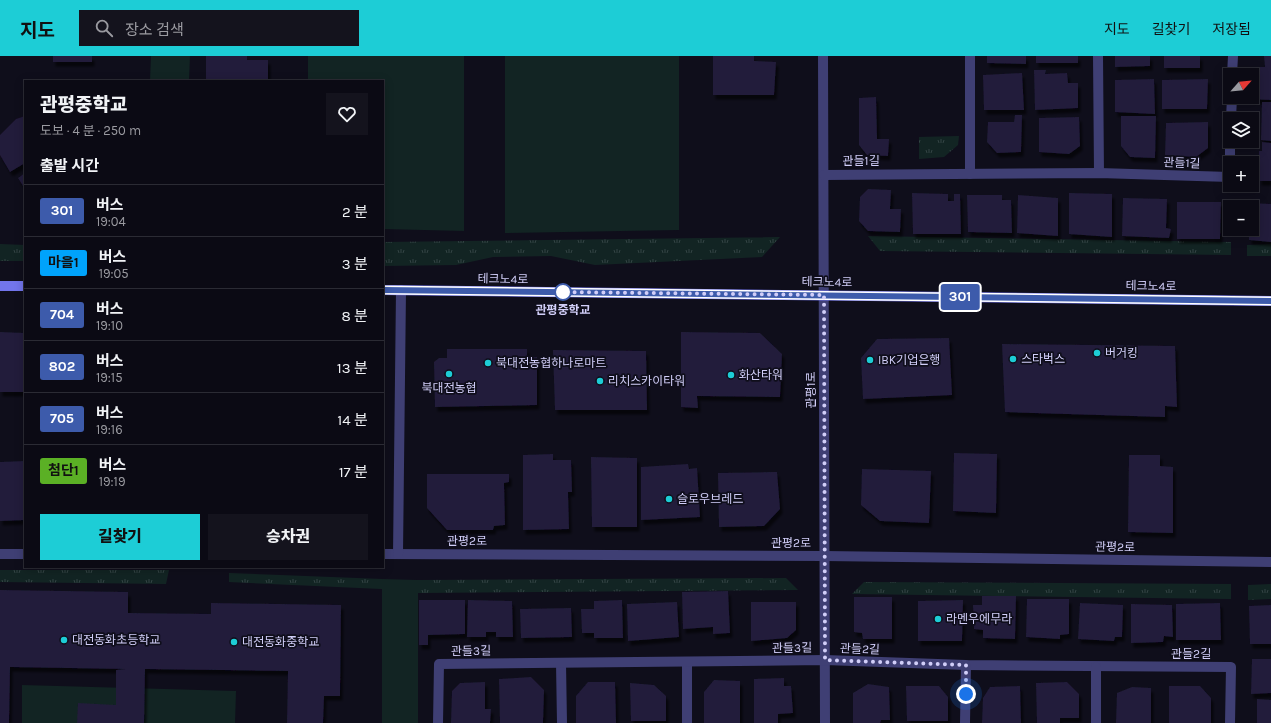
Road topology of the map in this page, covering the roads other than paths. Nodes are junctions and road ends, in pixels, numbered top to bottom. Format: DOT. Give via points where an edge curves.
graph roads {
  1 [pos="823,56"];
  2 [pos="970,56"];
  3 [pos="1098,56"];
  4 [pos="1233,56"];
  5 [pos="1232,68"];
  6 [pos="1230,148"];
  7 [pos="1099,173"];
  8 [pos="970,174"];
  9 [pos="824,175"];
  10 [pos="0,286"];
  11 [pos="24,286"];
  12 [pos="384,290"];
  13 [pos="401,290"];
  14 [pos="824,295"];
  15 [pos="1271,301"];
  16 [pos="0,554"];
  17 [pos="24,554"];
  18 [pos="384,554"];
  19 [pos="398,554"];
  20 [pos="824,556"];
  21 [pos="1271,562"];
  22 [pos="825,660"];
  23 [pos="687,662"];
  24 [pos="561,663"];
  25 [pos="966,665"];
  26 [pos="1096,667"];
  27 [pos="438,723"];
  28 [pos="562,723"];
  29 [pos="687,723"];
  30 [pos="825,723"];
  31 [pos="965,723"];
  32 [pos="1096,723"];
  33 [pos="1230,723"];
  1 -- 9 [label="street, 관평1로"];
  2 -- 8 [label="street"];
  3 -- 7 [label="street"];
  4 -- 5 [label="street"];
  6 -- 7 [label="street, 관들1길" via="1230,177"];
  7 -- 8 [label="street, 관들1길"];
  8 -- 9 [label="street, 관들1길"];
  9 -- 14 [label="street, 관평1로"];
  10 -- 11 [label="main road"];
  12 -- 13 [label="main road, 테크노4로"];
  13 -- 14 [label="main road, 테크노4로"];
  13 -- 19 [label="street"];
  14 -- 15 [label="main road, 테크노4로"];
  14 -- 20 [label="street, 관평1로"];
  16 -- 17 [label="street"];
  18 -- 19 [label="street, 관평2로"];
  19 -- 20 [label="street, 관평2로"];
  20 -- 21 [label="street, 관평2로"];
  20 -- 22 [label="street, 관평1로"];
  22 -- 23 [label="street, 관들3길"];
  22 -- 25 [label="street, 관들2길"];
  22 -- 30 [label="street, 관평1로"];
  23 -- 24 [label="street, 관들3길"];
  23 -- 29 [label="street"];
  24 -- 27 [label="street, 관들3길" via="439,664"];
  24 -- 28 [label="street"];
  25 -- 26 [label="street, 관들2길"];
  25 -- 31 [label="street"];
  26 -- 32 [label="street"];
  26 -- 33 [label="street, 관들2길" via="1231,667"];
}
